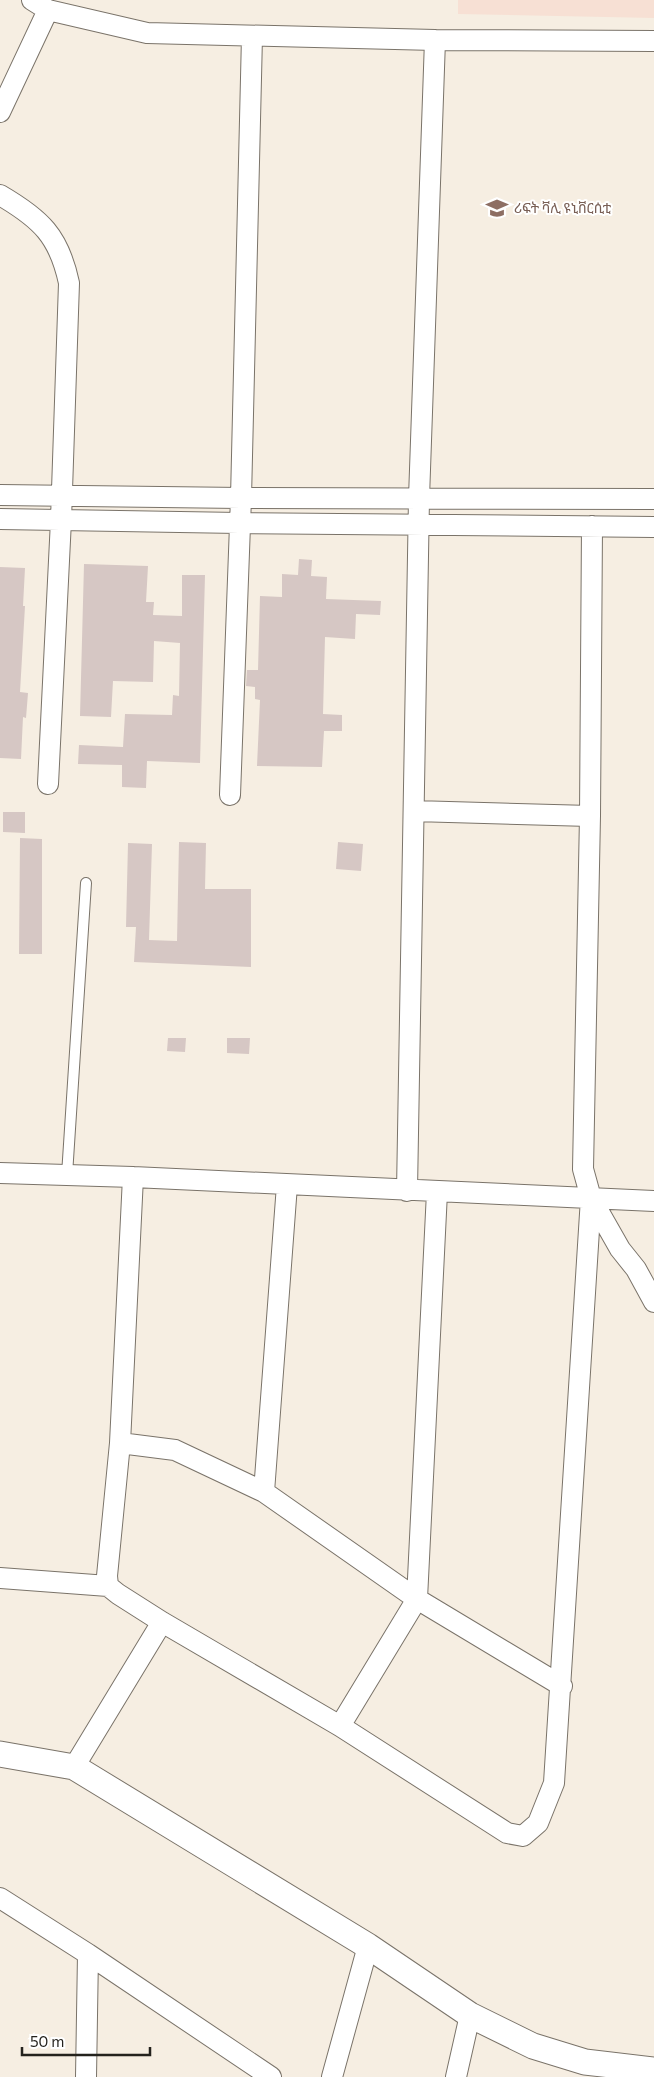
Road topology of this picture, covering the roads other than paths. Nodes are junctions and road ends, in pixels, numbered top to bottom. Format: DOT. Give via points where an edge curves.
graph roads {
  1 [pos="40,5"];
  2 [pos="252,36"];
  3 [pos="435,40"];
  4 [pos="654,40"];
  5 [pos="0,112"];
  6 [pos="0,195"];
  7 [pos="0,494"];
  8 [pos="61,496"];
  9 [pos="241,498"];
  10 [pos="419,498"];
  11 [pos="654,499"];
  12 [pos="0,519"];
  13 [pos="61,520"];
  14 [pos="239,523"];
  15 [pos="419,525"];
  16 [pos="592,526"];
  17 [pos="654,527"];
  18 [pos="48,784"];
  19 [pos="230,795"];
  20 [pos="414,811"];
  21 [pos="590,816"];
  22 [pos="86,883"];
  23 [pos="0,1173"];
  24 [pos="67,1175"];
  25 [pos="133,1177"];
  26 [pos="287,1185"];
  27 [pos="408,1191"];
  28 [pos="437,1192"];
  29 [pos="591,1198"];
  30 [pos="654,1201"];
  31 [pos="654,1302"];
  32 [pos="120,1443"];
  33 [pos="264,1492"];
  34 [pos="0,1578"];
  35 [pos="108,1586"];
  36 [pos="417,1599"];
  37 [pos="162,1622"];
  38 [pos="562,1686"];
  39 [pos="340,1726"];
  40 [pos="0,1754"];
  41 [pos="74,1767"];
  42 [pos="0,1898"];
  43 [pos="368,1946"];
  44 [pos="88,1954"];
  45 [pos="470,2015"];
  46 [pos="585,2069"];
  47 [pos="654,2070"];
  48 [pos="86,2077"];
  49 [pos="271,2077"];
  50 [pos="332,2077"];
  51 [pos="456,2077"];
  1 -- 2 [label="street" via="146,33"];
  1 -- 5 [label="street"];
  2 -- 3 [label="street"];
  2 -- 9 [label="street"];
  3 -- 4 [label="street"];
  3 -- 10 [label="street"];
  6 -- 8 [label="street" via="27,210 51,236 64,258 69,283"];
  7 -- 8 [label="street"];
  8 -- 9 [label="street"];
  8 -- 13 [label="street"];
  9 -- 10 [label="street"];
  9 -- 14 [label="street"];
  10 -- 11 [label="street"];
  10 -- 15 [label="street"];
  12 -- 13 [label="street"];
  13 -- 14 [label="street"];
  13 -- 18 [label="street"];
  14 -- 15 [label="street"];
  14 -- 19 [label="street"];
  15 -- 16 [label="street"];
  15 -- 20 [label="street"];
  16 -- 17 [label="street"];
  16 -- 21 [label="street"];
  20 -- 21 [label="street"];
  20 -- 27 [label="street"];
  21 -- 29 [label="street" via="583,1169"];
  22 -- 24 [label="lane"];
  23 -- 24 [label="street"];
  24 -- 25 [label="street"];
  25 -- 26 [label="street"];
  25 -- 32 [label="street"];
  26 -- 27 [label="street"];
  26 -- 33 [label="street"];
  27 -- 28 [label="street"];
  28 -- 29 [label="street"];
  28 -- 36 [label="street"];
  29 -- 30 [label="street"];
  29 -- 31 [label="street"];
  29 -- 38 [label="street"];
  32 -- 33 [label="street" via="175,1450"];
  32 -- 35 [label="street"];
  33 -- 36 [label="street"];
  34 -- 35 [label="street"];
  35 -- 37 [label="street"];
  36 -- 38 [label="street"];
  36 -- 39 [label="street"];
  37 -- 39 [label="street"];
  37 -- 41 [label="street"];
  38 -- 39 [label="street" via="554,1783 538,1823 523,1836 507,1833"];
  40 -- 41 [label="street"];
  41 -- 43 [label="street"];
  42 -- 44 [label="street"];
  43 -- 45 [label="street"];
  43 -- 50 [label="street"];
  44 -- 48 [label="street"];
  44 -- 49 [label="street"];
  45 -- 46 [label="street"];
  45 -- 51 [label="street"];
  46 -- 47 [label="street"];
}
